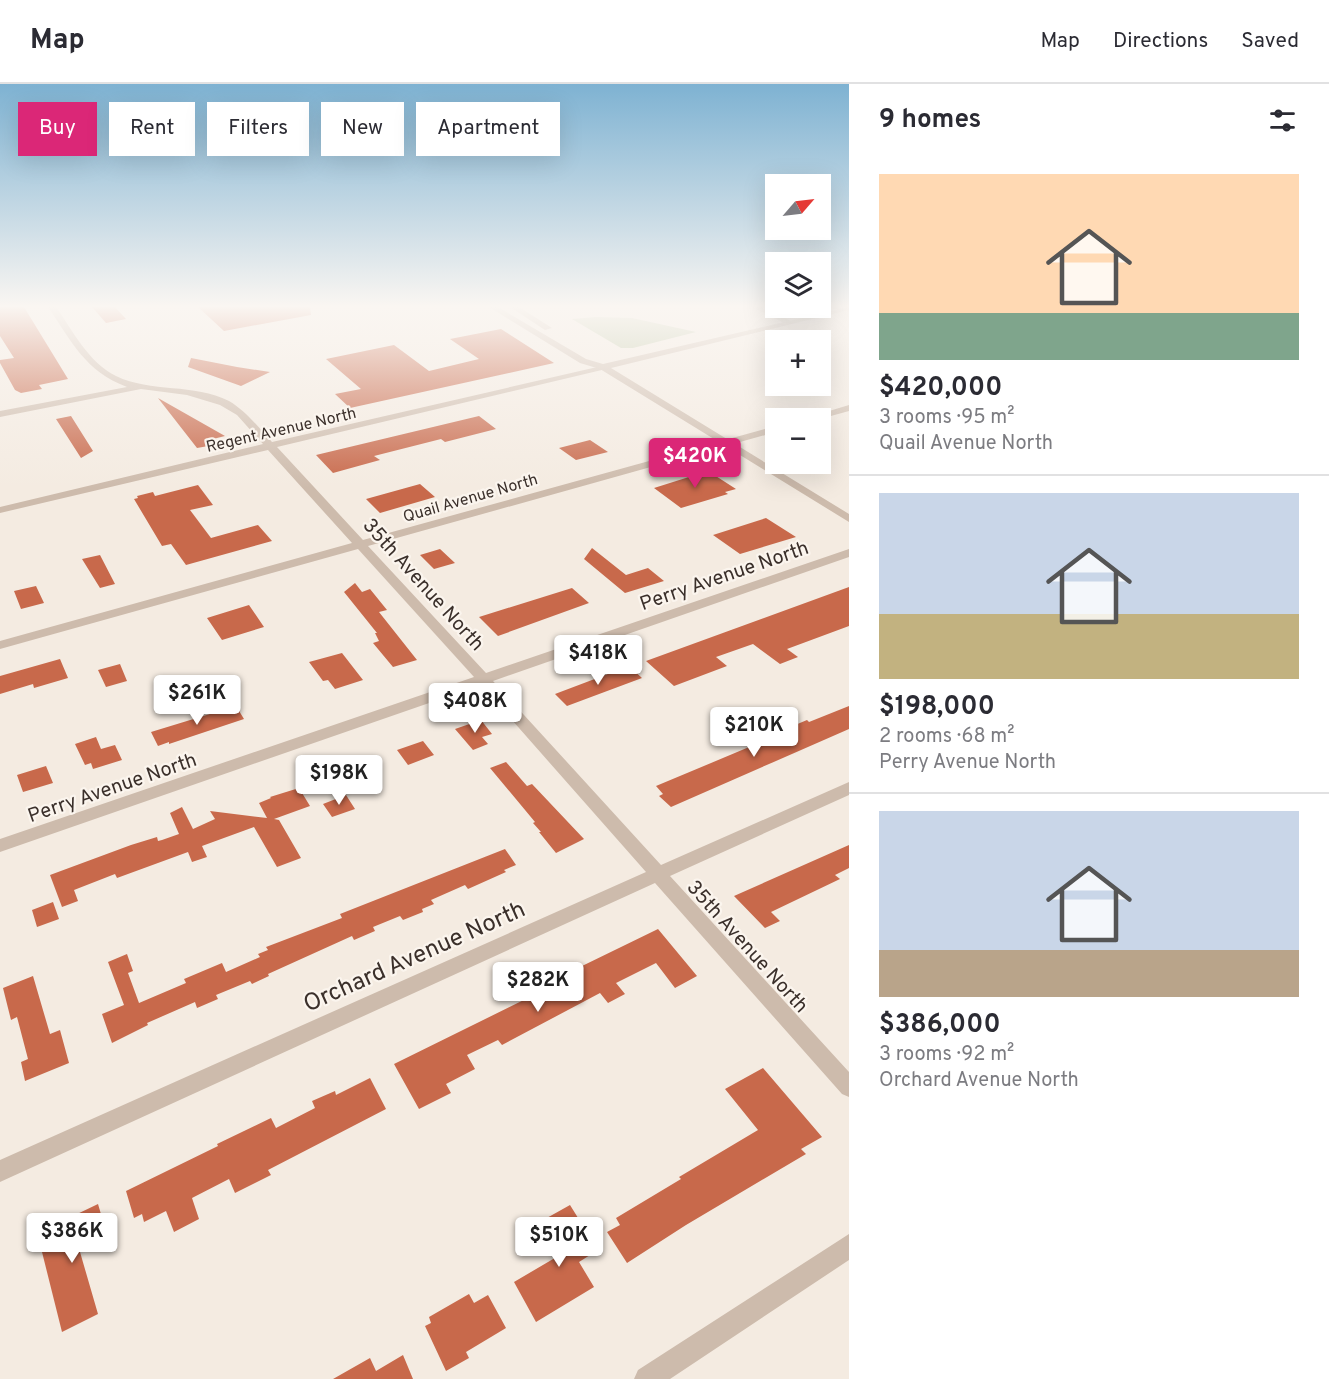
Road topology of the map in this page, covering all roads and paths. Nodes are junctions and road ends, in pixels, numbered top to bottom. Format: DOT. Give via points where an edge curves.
graph roads {
  1 [pos="97,367"];
  2 [pos="601,367"];
  3 [pos="603,367"];
  4 [pos="142,386"];
  5 [pos="849,408"];
  6 [pos="831,413"];
  7 [pos="0,414"];
  8 [pos="765,432"];
  9 [pos="726,443"];
  10 [pos="271,447"];
  11 [pos="0,510"];
  12 [pos="849,519"];
  13 [pos="362,545"];
  14 [pos="849,553"];
  15 [pos="0,645"];
  16 [pos="483,679"];
  17 [pos="849,788"];
  18 [pos="0,846"];
  19 [pos="656,874"];
  20 [pos="849,1087"];
  21 [pos="0,1172"];
  22 [pos="849,1246"];
  23 [pos="647,1379"];
  1 -- 4 [label="street, 35th Avenue North"];
  2 -- 10 [label="street, Regent Avenue North"];
  3 -- 9 [label="street"];
  4 -- 7 [label="street"];
  4 -- 10 [label="street, 35th Avenue North" via="221,400 240,413"];
  5 -- 6 [label="street"];
  8 -- 9 [label="street, Quail Avenue North"];
  9 -- 12 [label="street"];
  9 -- 13 [label="street, Quail Avenue North"];
  10 -- 11 [label="street, Regent Avenue North"];
  10 -- 13 [label="street, 35th Avenue North"];
  13 -- 15 [label="street, Quail Avenue North"];
  13 -- 16 [label="street, 35th Avenue North"];
  14 -- 16 [label="street, Perry Avenue North"];
  16 -- 18 [label="street, Perry Avenue North"];
  16 -- 19 [label="street, 35th Avenue North"];
  17 -- 19 [label="street, Orchard Avenue North"];
  19 -- 20 [label="street, 35th Avenue North"];
  19 -- 21 [label="street, Orchard Avenue North"];
  22 -- 23 [label="street"];
}
